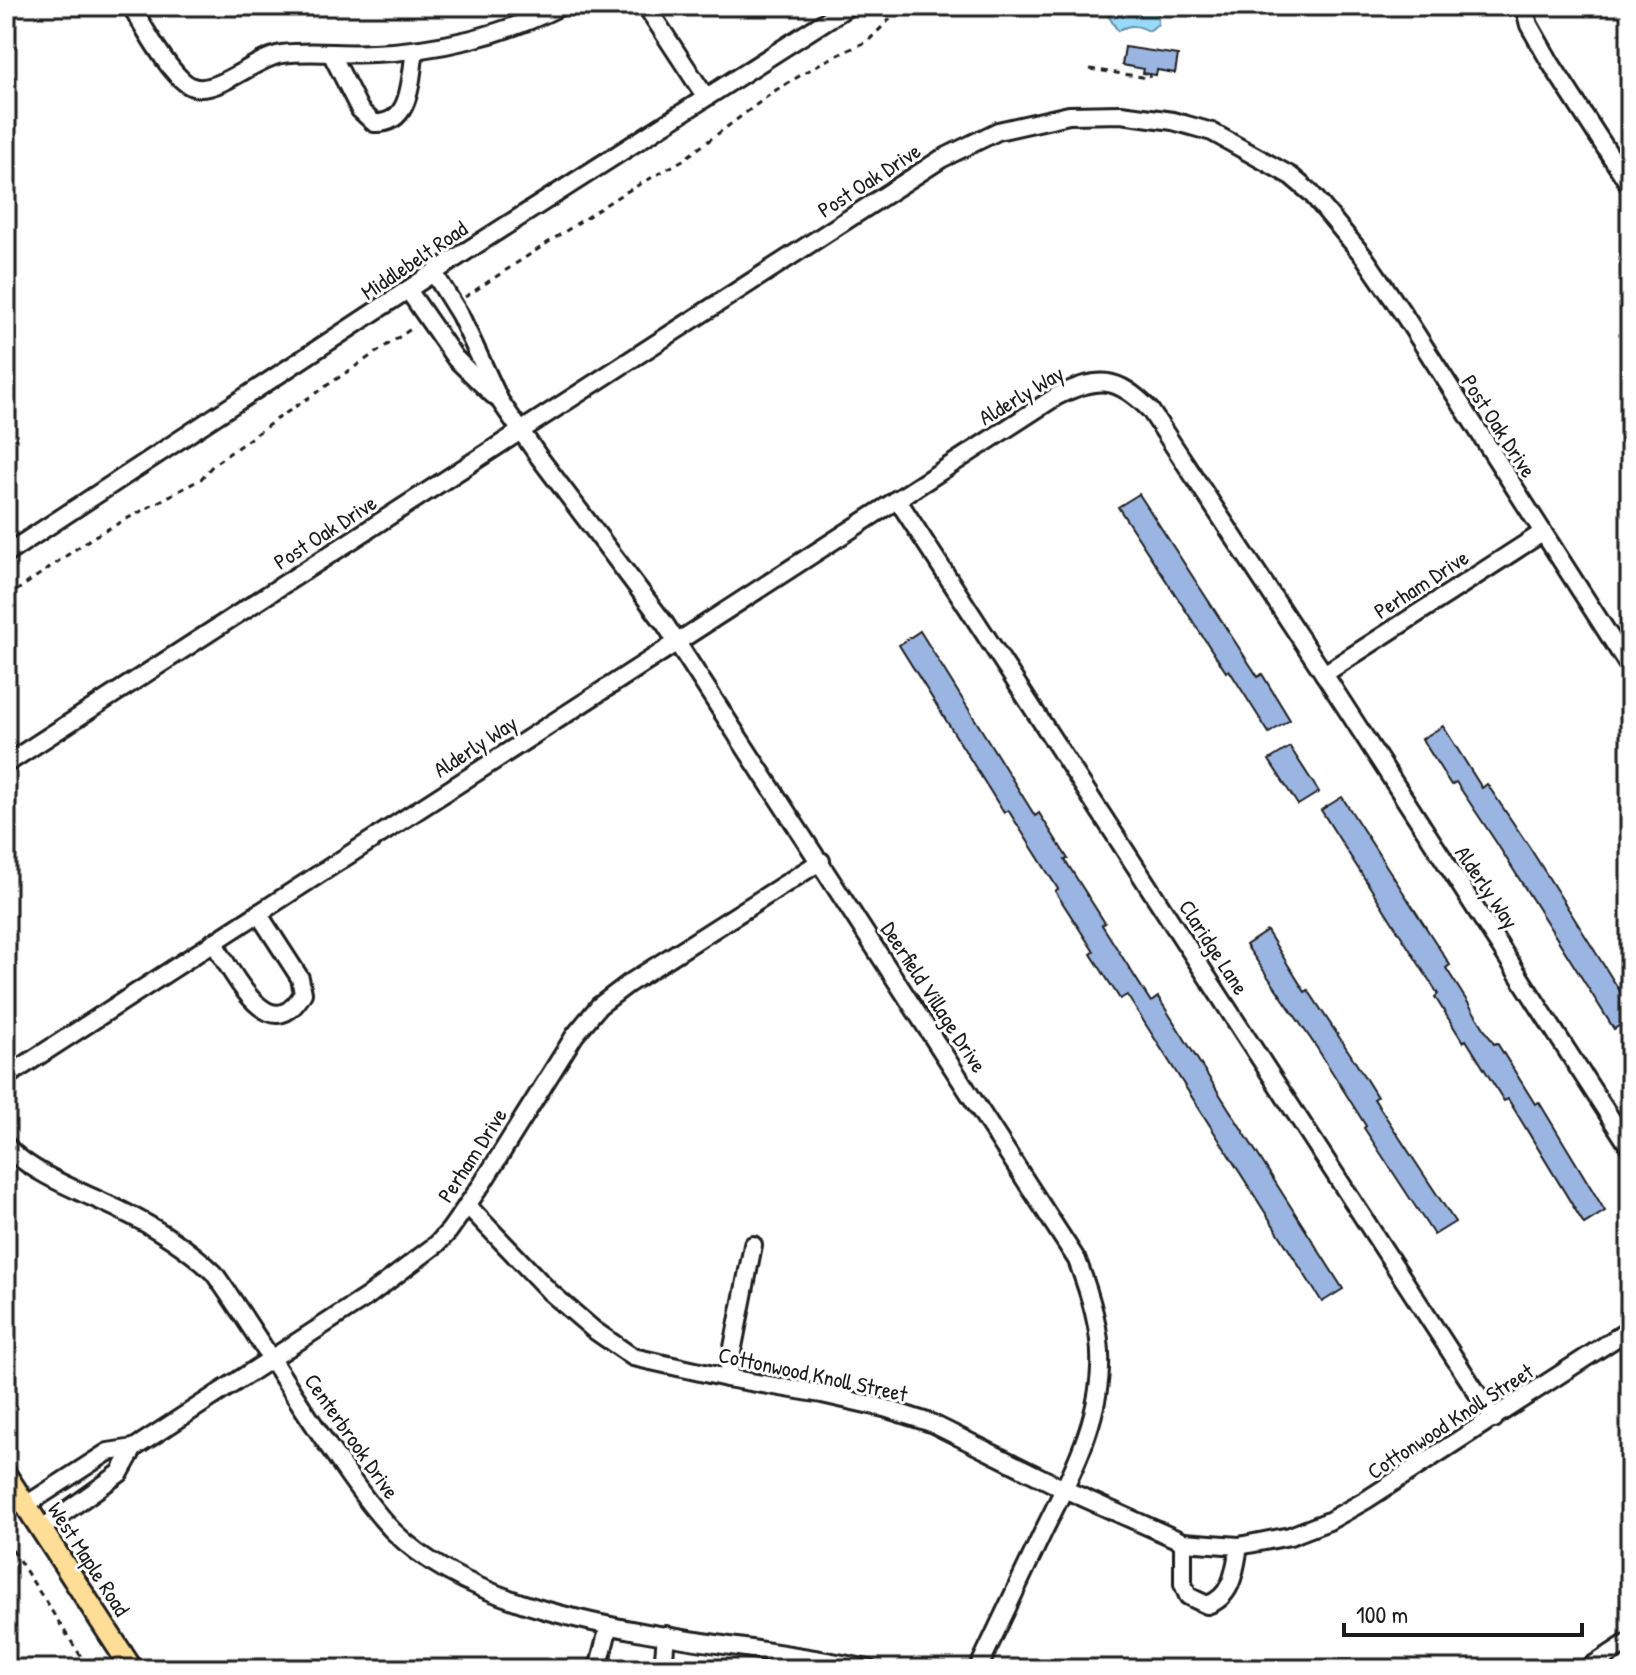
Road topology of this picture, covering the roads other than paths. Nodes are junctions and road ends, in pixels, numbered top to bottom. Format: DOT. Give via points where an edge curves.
graph roads {
  1 [pos="131,6"];
  2 [pos="561,6"];
  3 [pos="646,6"];
  4 [pos="849,6"];
  5 [pos="1524,6"];
  6 [pos="415,50"];
  7 [pos="331,53"];
  8 [pos="705,96"];
  9 [pos="1630,186"];
  10 [pos="434,273"];
  11 [pos="408,290"];
  12 [pos="500,401"];
  13 [pos="520,430"];
  14 [pos="897,499"];
  15 [pos="1542,533"];
  16 [pos="8,549"];
  17 [pos="676,642"];
  18 [pos="1630,668"];
  19 [pos="1324,674"];
  20 [pos="6,764"];
  21 [pos="821,861"];
  22 [pos="258,913"];
  23 [pos="213,942"];
  24 [pos="6,1077"];
  25 [pos="6,1145"];
  26 [pos="1630,1148"];
  27 [pos="467,1205"];
  28 [pos="753,1245"];
  29 [pos="1630,1329"];
  30 [pos="271,1359"];
  31 [pos="727,1378"];
  32 [pos="1494,1419"];
  33 [pos="134,1448"];
  34 [pos="6,1475"];
  35 [pos="1064,1489"];
  36 [pos="26,1505"];
  37 [pos="41,1529"];
  38 [pos="1183,1542"];
  39 [pos="1239,1546"];
  40 [pos="609,1626"];
  41 [pos="666,1635"];
  42 [pos="1630,1641"];
  43 [pos="132,1669"];
  44 [pos="598,1669"];
  45 [pos="663,1669"];
  46 [pos="868,1669"];
  47 [pos="978,1669"];
  48 [pos="1587,1669"];
  1 -- 7 [label="street" via="180,80 197,89 217,85 280,54"];
  2 -- 6 [label="street" via="506,29"];
  3 -- 8 [label="street"];
  4 -- 8 [label="street, Middlebelt Road"];
  5 -- 9 [label="street" via="1550,62"];
  6 -- 7 [label="street"];
  6 -- 7 [label="street" via="406,101 400,115 387,124 374,123 360,110"];
  8 -- 10 [label="street, Middlebelt Road"];
  10 -- 11 [label="street, Middlebelt Road"];
  10 -- 12 [label="street, Deerfield Village Drive"];
  11 -- 12 [label="street, Deerfield Village Drive" via="455,358"];
  11 -- 16 [label="street, Middlebelt Road"];
  12 -- 13 [label="street, Deerfield Village Drive"];
  13 -- 15 [label="street, Post Oak Drive" via="941,159 998,131 1069,115 1121,114 1212,132 1311,193 1365,258"];
  13 -- 17 [label="street, Deerfield Village Drive"];
  13 -- 20 [label="street, Post Oak Drive"];
  14 -- 17 [label="street, Alderly Way"];
  14 -- 19 [label="street, Alderly Way" via="1057,396 1099,381 1120,385 1150,410"];
  14 -- 32 [label="street, Claridge Lane"];
  15 -- 18 [label="street, Post Oak Drive"];
  15 -- 19 [label="street, Perham Drive"];
  17 -- 21 [label="street, Deerfield Village Drive"];
  17 -- 22 [label="street, Alderly Way"];
  19 -- 26 [label="street, Alderly Way"];
  21 -- 27 [label="street, Perham Drive" via="599,1006 548,1075"];
  21 -- 35 [label="street, Deerfield Village Drive" via="1077,1260 1089,1292 1100,1368 1094,1413"];
  22 -- 23 [label="street, Alderly Way"];
  22 -- 23 [label="street" via="300,978 303,993 283,1014 258,1008"];
  23 -- 24 [label="street, Alderly Way"];
  25 -- 30 [label="street, Centerbrook Drive" via="40,1170 191,1251 214,1273"];
  27 -- 30 [label="street, Perham Drive" via="449,1231 407,1269"];
  27 -- 31 [label="street, Cottonwood Knoll Street" via="550,1292 633,1357"];
  28 -- 31 [label="street"];
  29 -- 32 [label="street, Cottonwood Knoll Street"];
  30 -- 33 [label="street, Perham Drive"];
  30 -- 40 [label="street, Centerbrook Drive" via="356,1487 394,1532 486,1592"];
  31 -- 35 [label="street, Cottonwood Knoll Street" via="822,1394 931,1423"];
  32 -- 39 [label="street, Cottonwood Knoll Street" via="1329,1521 1290,1536"];
  33 -- 36 [label="street, Perham Drive" via="108,1452"];
  33 -- 37 [label="street, Perham Drive" via="120,1473"];
  34 -- 36 [label="main road, West Maple Road"];
  35 -- 38 [label="street, Cottonwood Knoll Street"];
  35 -- 47 [label="street, Deerfield Village Drive"];
  36 -- 37 [label="main road, West Maple Road"];
  37 -- 43 [label="main road, West Maple Road"];
  38 -- 39 [label="street, Cottonwood Knoll Street"];
  38 -- 39 [label="street" via="1183,1584 1188,1596 1207,1605 1226,1593"];
  40 -- 41 [label="street, Centerbrook Drive"];
  40 -- 44 [label="street"];
  41 -- 45 [label="street"];
  41 -- 46 [label="street, Centerbrook Drive"];
  42 -- 48 [label="street"];
}
